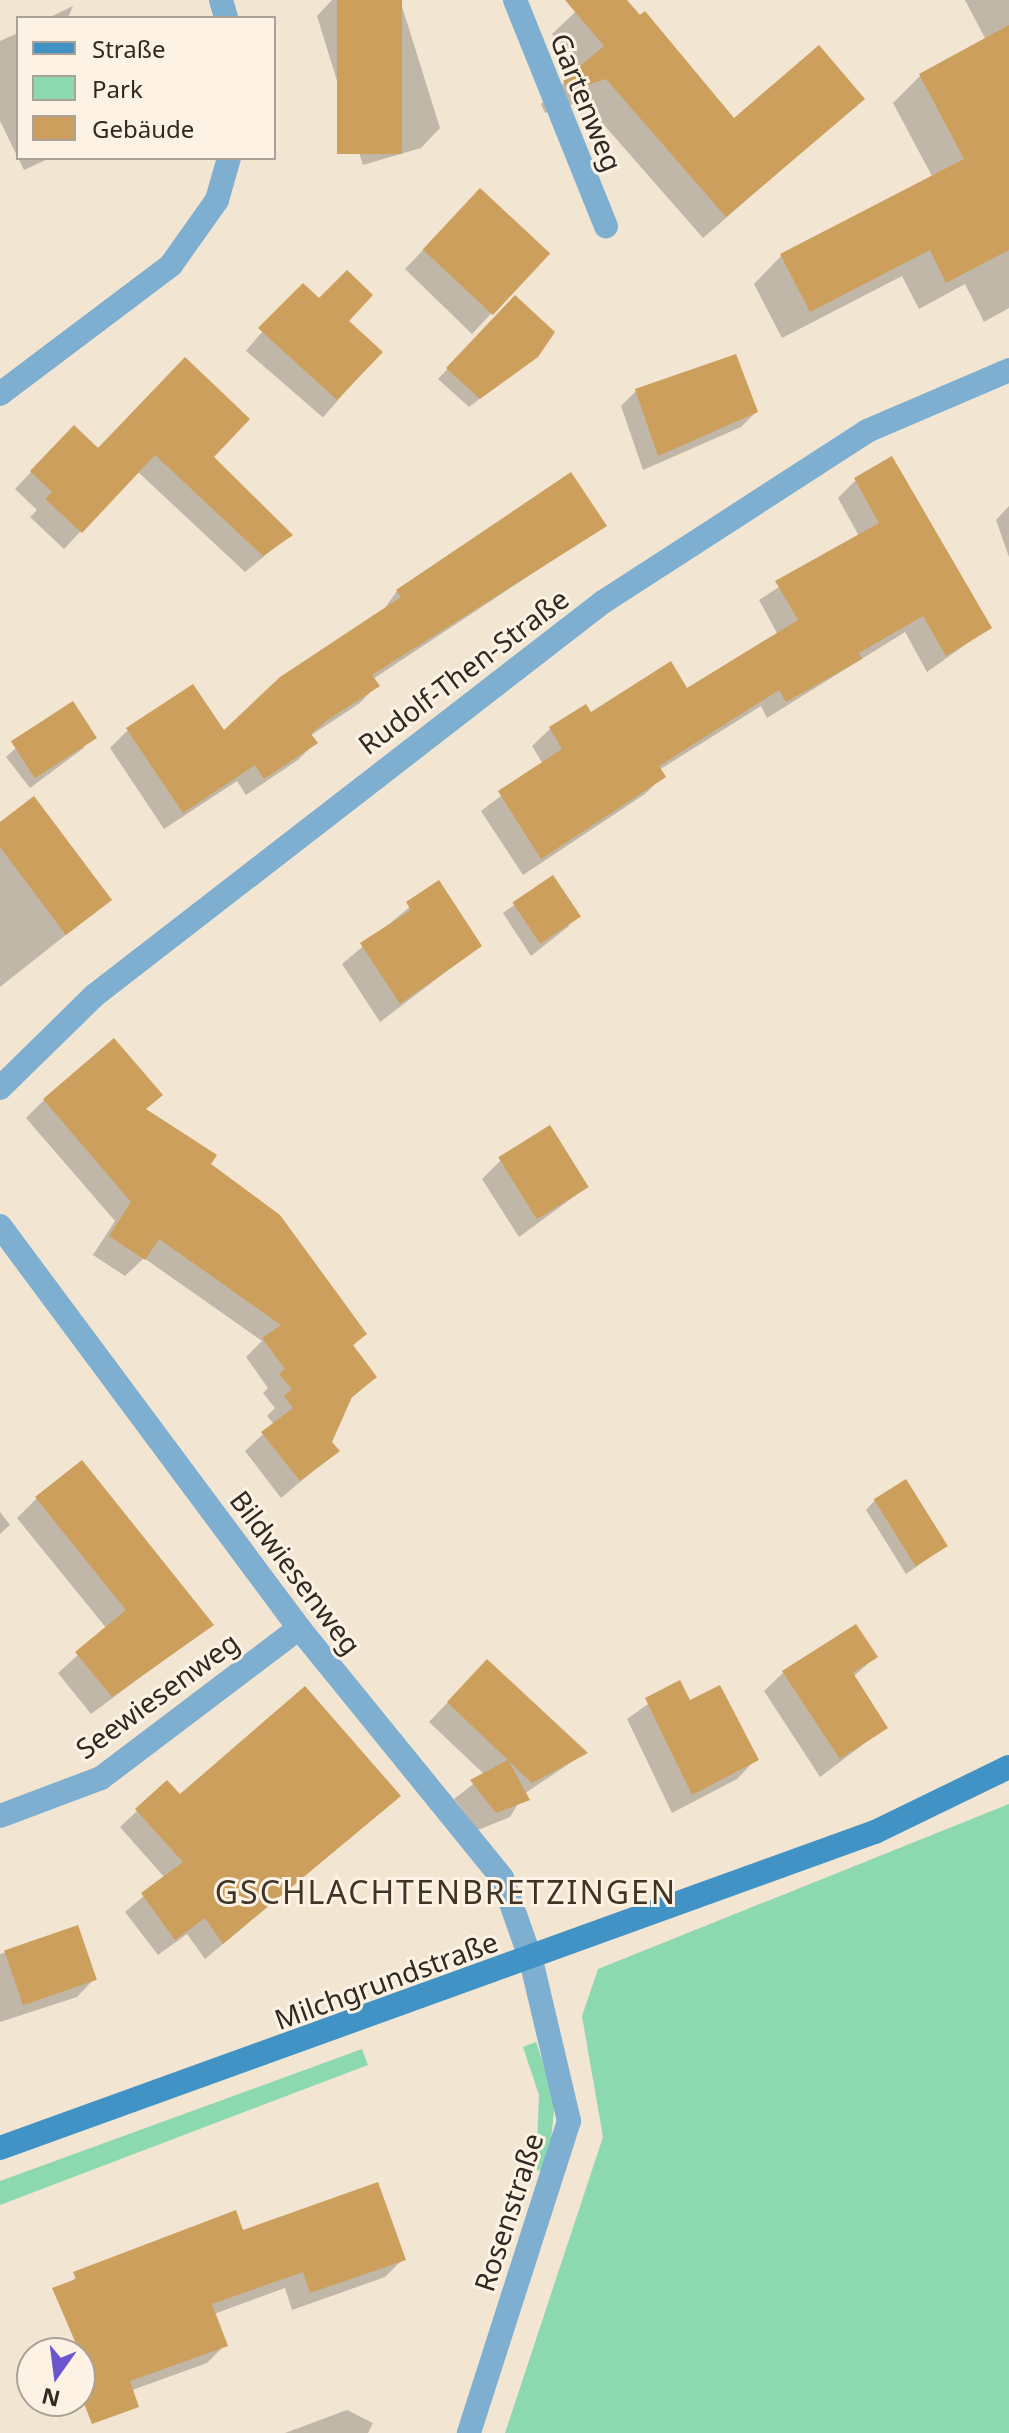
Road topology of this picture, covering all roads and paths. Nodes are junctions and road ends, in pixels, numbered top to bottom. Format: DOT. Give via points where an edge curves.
graph roads {
  1 [pos="515,0"];
  2 [pos="228,160"];
  3 [pos="606,226"];
  4 [pos="1009,370"];
  5 [pos="0,394"];
  6 [pos="0,1088"];
  7 [pos="0,1226"];
  8 [pos="299,1628"];
  9 [pos="1009,1767"];
  10 [pos="0,1816"];
  11 [pos="531,1960"];
  12 [pos="0,2148"];
  13 [pos="469,2433"];
  1 -- 3 [label="street, Gartenweg"];
  2 -- 5 [label="street" via="217,200 171,265"];
  4 -- 6 [label="street, Rudolf-Then-Straße" via="867,431 603,602 119,975"];
  7 -- 8 [label="street, Bildwiesenweg"];
  8 -- 10 [label="street, Seewiesenweg" via="101,1778"];
  8 -- 11 [label="street, Bildwiesenweg" via="502,1878"];
  9 -- 11 [label="street, Milchgrundstraße" via="875,1832"];
  11 -- 12 [label="street, Milchgrundstraße"];
  11 -- 13 [label="street, Rosenstraße" via="569,2121"];
}
